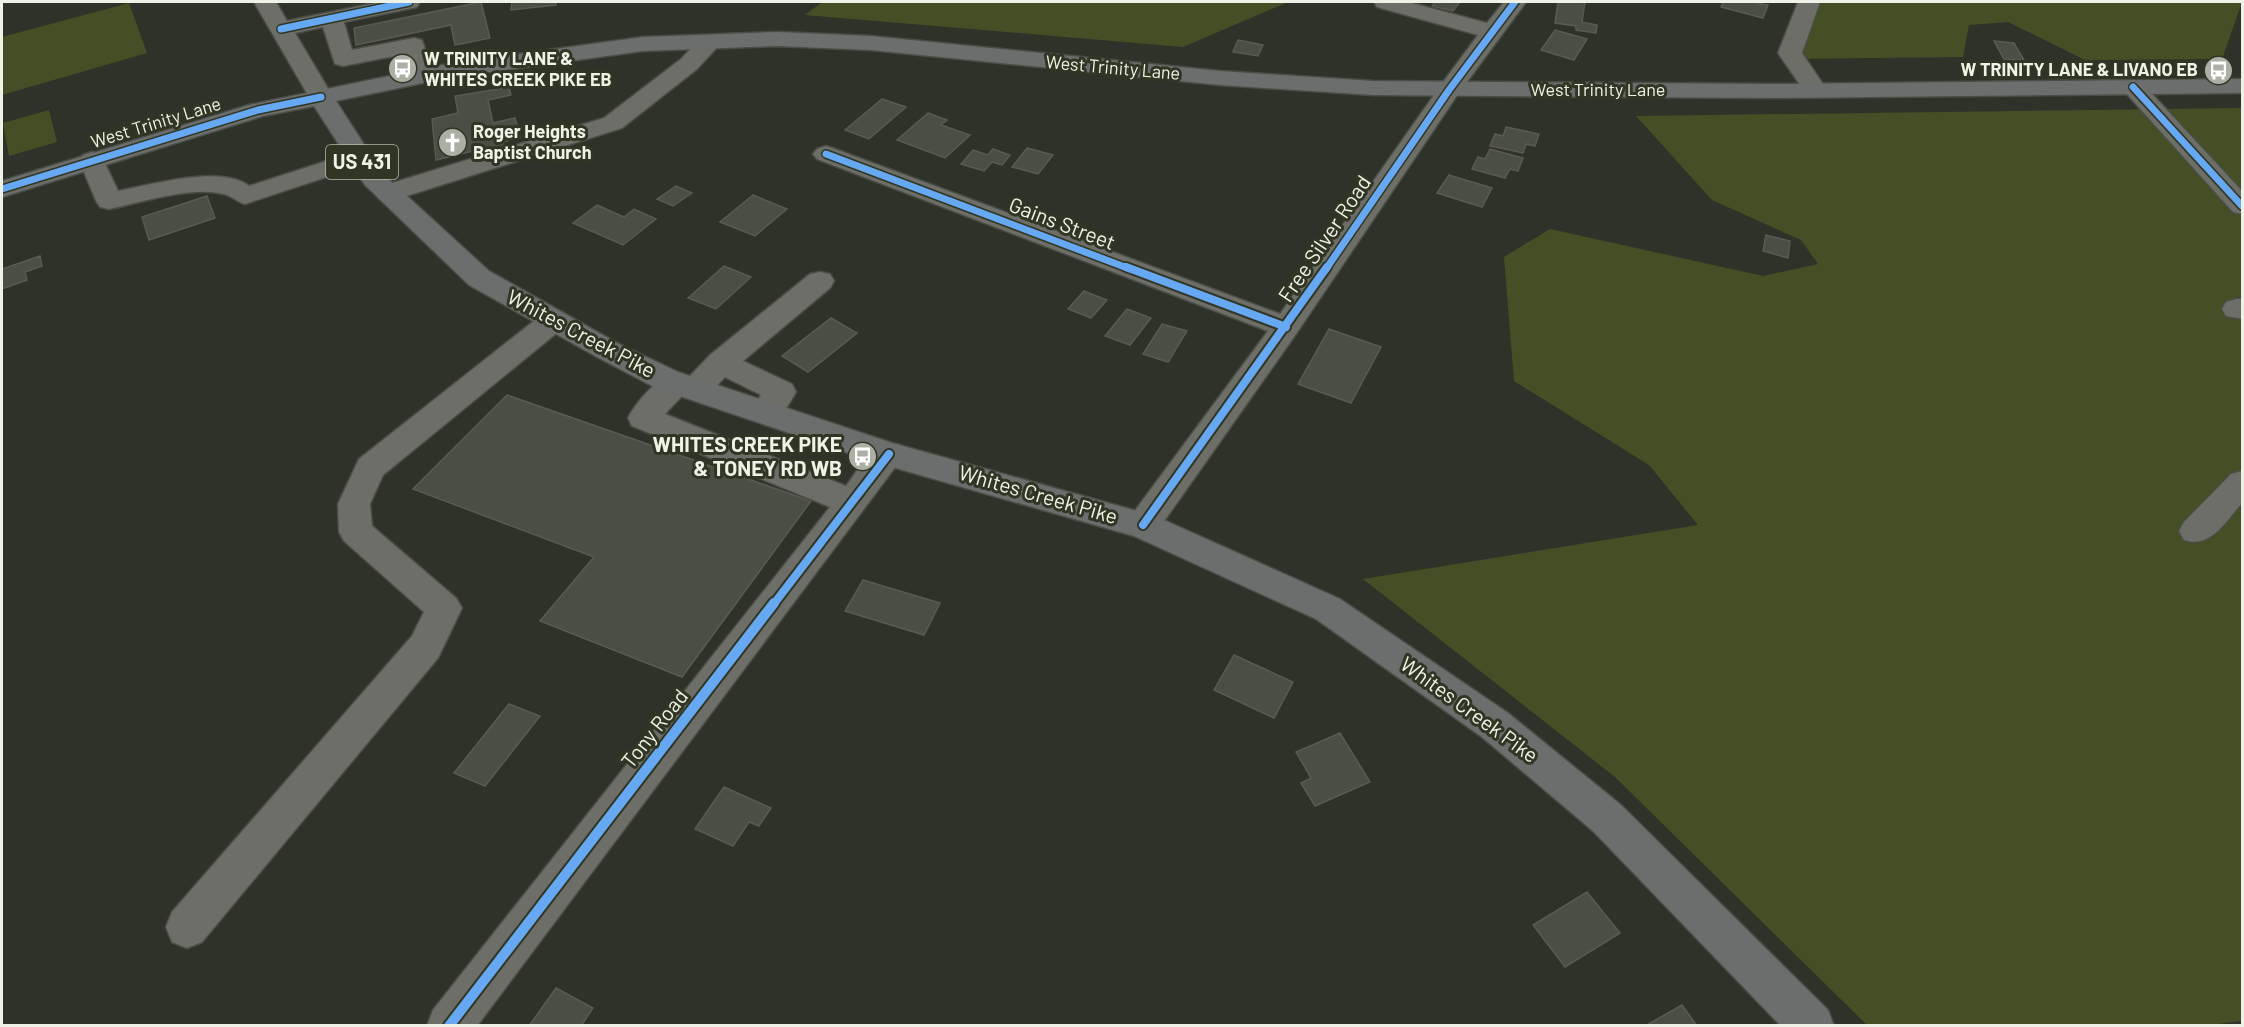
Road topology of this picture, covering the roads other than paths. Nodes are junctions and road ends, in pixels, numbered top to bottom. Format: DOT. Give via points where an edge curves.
graph roads {
  1 [pos="265,2"];
  2 [pos="409,2"];
  3 [pos="1385,2"];
  4 [pos="1515,2"];
  5 [pos="1809,2"];
  6 [pos="332,18"];
  7 [pos="281,29"];
  8 [pos="1493,32"];
  9 [pos="710,42"];
  10 [pos="422,76"];
  11 [pos="2242,86"];
  12 [pos="2133,87"];
  13 [pos="1449,90"];
  14 [pos="1815,90"];
  15 [pos="321,97"];
  16 [pos="826,154"];
  17 [pos="360,158"];
  18 [pos="92,160"];
  19 [pos="2,189"];
  20 [pos="388,193"];
  21 [pos="2238,196"];
  22 [pos="820,281"];
  23 [pos="554,320"];
  24 [pos="1286,327"];
  25 [pos="721,363"];
  26 [pos="685,386"];
  27 [pos="764,412"];
  28 [pos="889,454"];
  29 [pos="2242,483"];
  30 [pos="852,502"];
  31 [pos="1143,525"];
  32 [pos="2196,531"];
  33 [pos="187,927"];
  34 [pos="449,1026"];
  35 [pos="1812,1026"];
  1 -- 7 [label="street"];
  2 -- 6 [label="street"];
  3 -- 8 [label="street"];
  4 -- 8 [label="street, Free Silver Road"];
  5 -- 14 [label="street" via="1790,53"];
  6 -- 7 [label="street"];
  6 -- 10 [label="street" via="343,59 414,45"];
  7 -- 15 [label="street"];
  8 -- 13 [label="street, Free Silver Road"];
  9 -- 10 [label="main road, West Trinity Lane" via="643,44"];
  9 -- 13 [label="main road, West Trinity Lane" via="777,39 871,43 1220,78"];
  9 -- 20 [label="street" via="689,64 613,123"];
  10 -- 15 [label="main road, West Trinity Lane"];
  11 -- 12 [label="main road, West Trinity Lane"];
  12 -- 14 [label="main road, West Trinity Lane"];
  12 -- 21 [label="street"];
  13 -- 14 [label="main road, West Trinity Lane"];
  13 -- 24 [label="street, Free Silver Road"];
  15 -- 17 [label="main road, Whites Creek Pike / US 431"];
  15 -- 18 [label="main road, West Trinity Lane" via="258,110"];
  16 -- 24 [label="street, Gains Street"];
  17 -- 18 [label="street" via="245,196 234,187 195,184 109,201"];
  17 -- 20 [label="main road, Whites Creek Pike / US 431"];
  18 -- 19 [label="main road, West Trinity Lane"];
  20 -- 23 [label="main road, Whites Creek Pike / US 431" via="479,278"];
  22 -- 25 [label="street"];
  23 -- 26 [label="main road, Whites Creek Pike / US 431"];
  23 -- 33 [label="street" via="370,468 354,504 356,532 444,608 425,647"];
  24 -- 31 [label="street, Free Silver Road"];
  25 -- 26 [label="street"];
  25 -- 27 [label="street" via="781,392"];
  26 -- 27 [label="main road, Whites Creek Pike / US 431"];
  26 -- 30 [label="street" via="643,418"];
  27 -- 28 [label="main road, Whites Creek Pike / US 431"];
  28 -- 30 [label="street, Tony Road"];
  28 -- 31 [label="main road, Whites Creek Pike / US 431"];
  29 -- 32 [label="street"];
  30 -- 34 [label="street, Tony Road"];
  31 -- 35 [label="main road, Whites Creek Pike / US 431" via="1328,609 1495,725 1607,818"];
}
